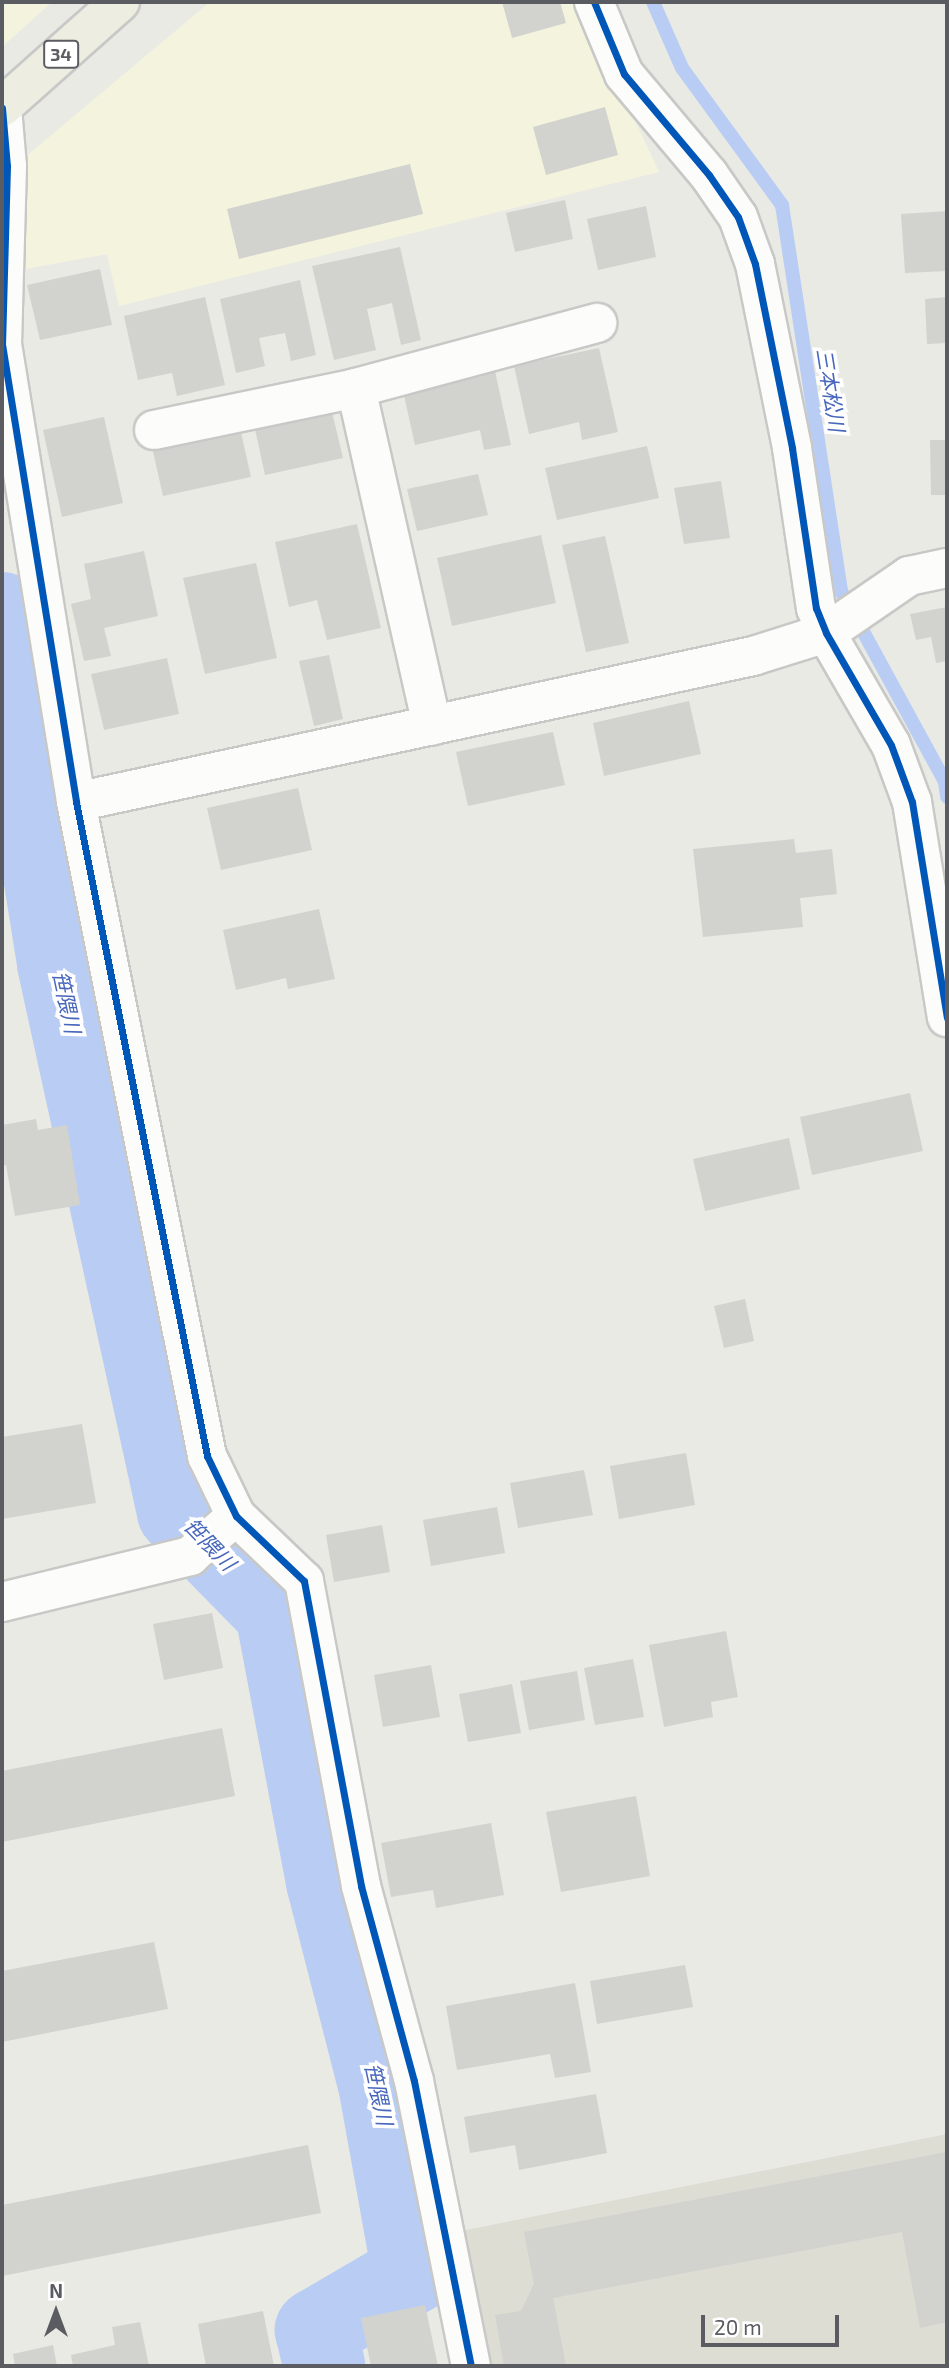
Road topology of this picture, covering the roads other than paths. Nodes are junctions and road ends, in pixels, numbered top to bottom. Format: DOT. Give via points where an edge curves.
graph roads {
  1 [pos="120,2"];
  2 [pos="594,2"];
  3 [pos="2,107"];
  4 [pos="597,323"];
  5 [pos="356,388"];
  6 [pos="154,430"];
  7 [pos="947,568"];
  8 [pos="826,633"];
  9 [pos="432,726"];
  10 [pos="76,802"];
  11 [pos="947,1017"];
  12 [pos="236,1516"];
  13 [pos="2,1602"];
  14 [pos="471,2366"];
  1 -- 3 [label="highway, 34"];
  2 -- 8 [label="street" via="624,74 709,175 738,217 755,264 792,448 816,608"];
  3 -- 10 [label="street" via="8,166 2,344"];
  4 -- 5 [label="street"];
  5 -- 6 [label="street"];
  5 -- 9 [label="street"];
  7 -- 8 [label="street" via="909,576"];
  8 -- 9 [label="street" via="753,656"];
  8 -- 11 [label="street" via="891,745 912,802"];
  9 -- 10 [label="street"];
  10 -- 12 [label="street" via="207,1456"];
  12 -- 13 [label="street" via="190,1556"];
  12 -- 14 [label="street" via="304,1581 361,1886 414,2081"];
}
